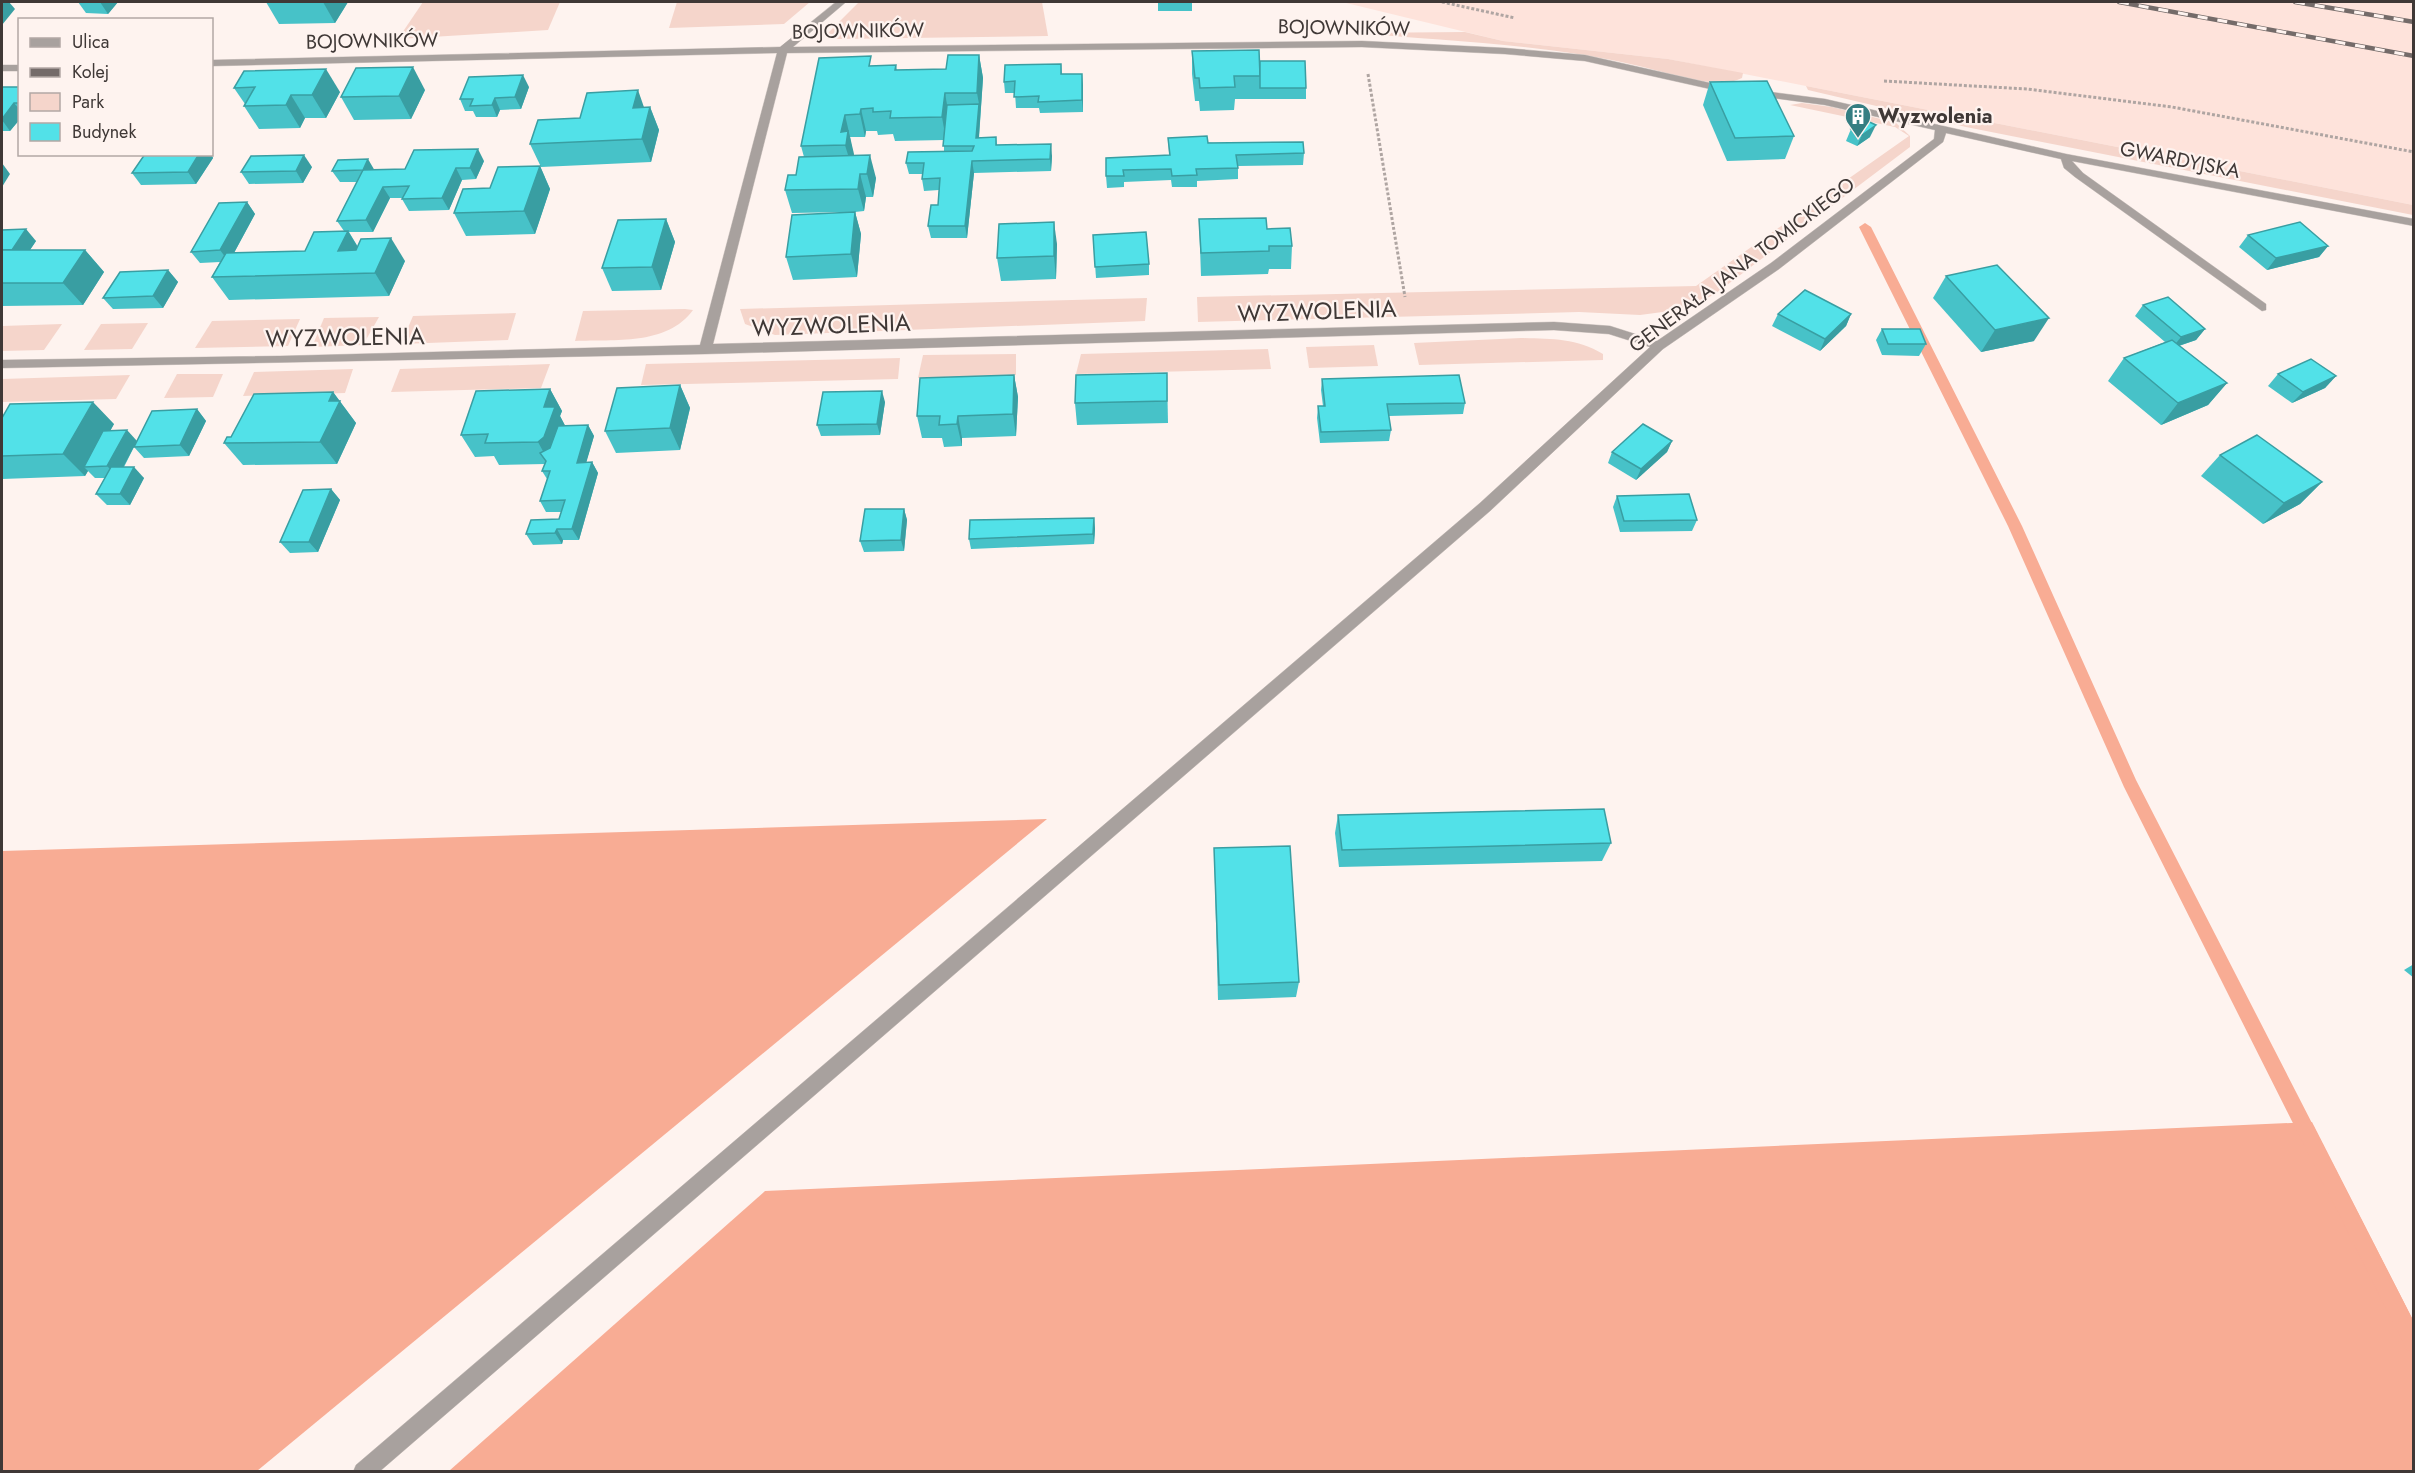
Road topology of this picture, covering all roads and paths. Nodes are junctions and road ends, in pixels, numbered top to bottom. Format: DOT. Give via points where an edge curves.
graph roads {
  1 [pos="841,2"];
  2 [pos="1362,44"];
  3 [pos="783,50"];
  4 [pos="213,63"];
  5 [pos="2,68"];
  6 [pos="18,68"];
  7 [pos="1874,80"];
  8 [pos="1941,128"];
  9 [pos="2414,152"];
  10 [pos="2066,157"];
  11 [pos="2414,223"];
  12 [pos="2262,307"];
  13 [pos="1410,330"];
  14 [pos="1659,346"];
  15 [pos="705,350"];
  16 [pos="2,364"];
  17 [pos="363,1472"];
  1 -- 3 [label="street"];
  2 -- 3 [label="street, BOJOWNIKÓW"];
  2 -- 8 [label="street, BOJOWNIKÓW" via="1585,58 1720,89 1825,102"];
  2 -- 13 [label="path"];
  3 -- 4 [label="street, BOJOWNIKÓW"];
  3 -- 15 [label="street"];
  5 -- 6 [label="street"];
  7 -- 9 [label="path" via="2027,89 2172,107"];
  8 -- 10 [label="street, GWARDYJSKA"];
  8 -- 14 [label="street, GENERAŁA JANA TOMICKIEGO" via="1939,140 1930,147 1775,266"];
  10 -- 11 [label="street, GWARDYJSKA"];
  10 -- 12 [label="street" via="2068,166 2079,175"];
  13 -- 14 [label="street, WYZWOLENIA" via="1554,326 1610,330"];
  13 -- 15 [label="street, WYZWOLENIA"];
  14 -- 17 [label="street, GENERAŁA JANA TOMICKIEGO" via="1485,507"];
  15 -- 16 [label="street, WYZWOLENIA"];
}
